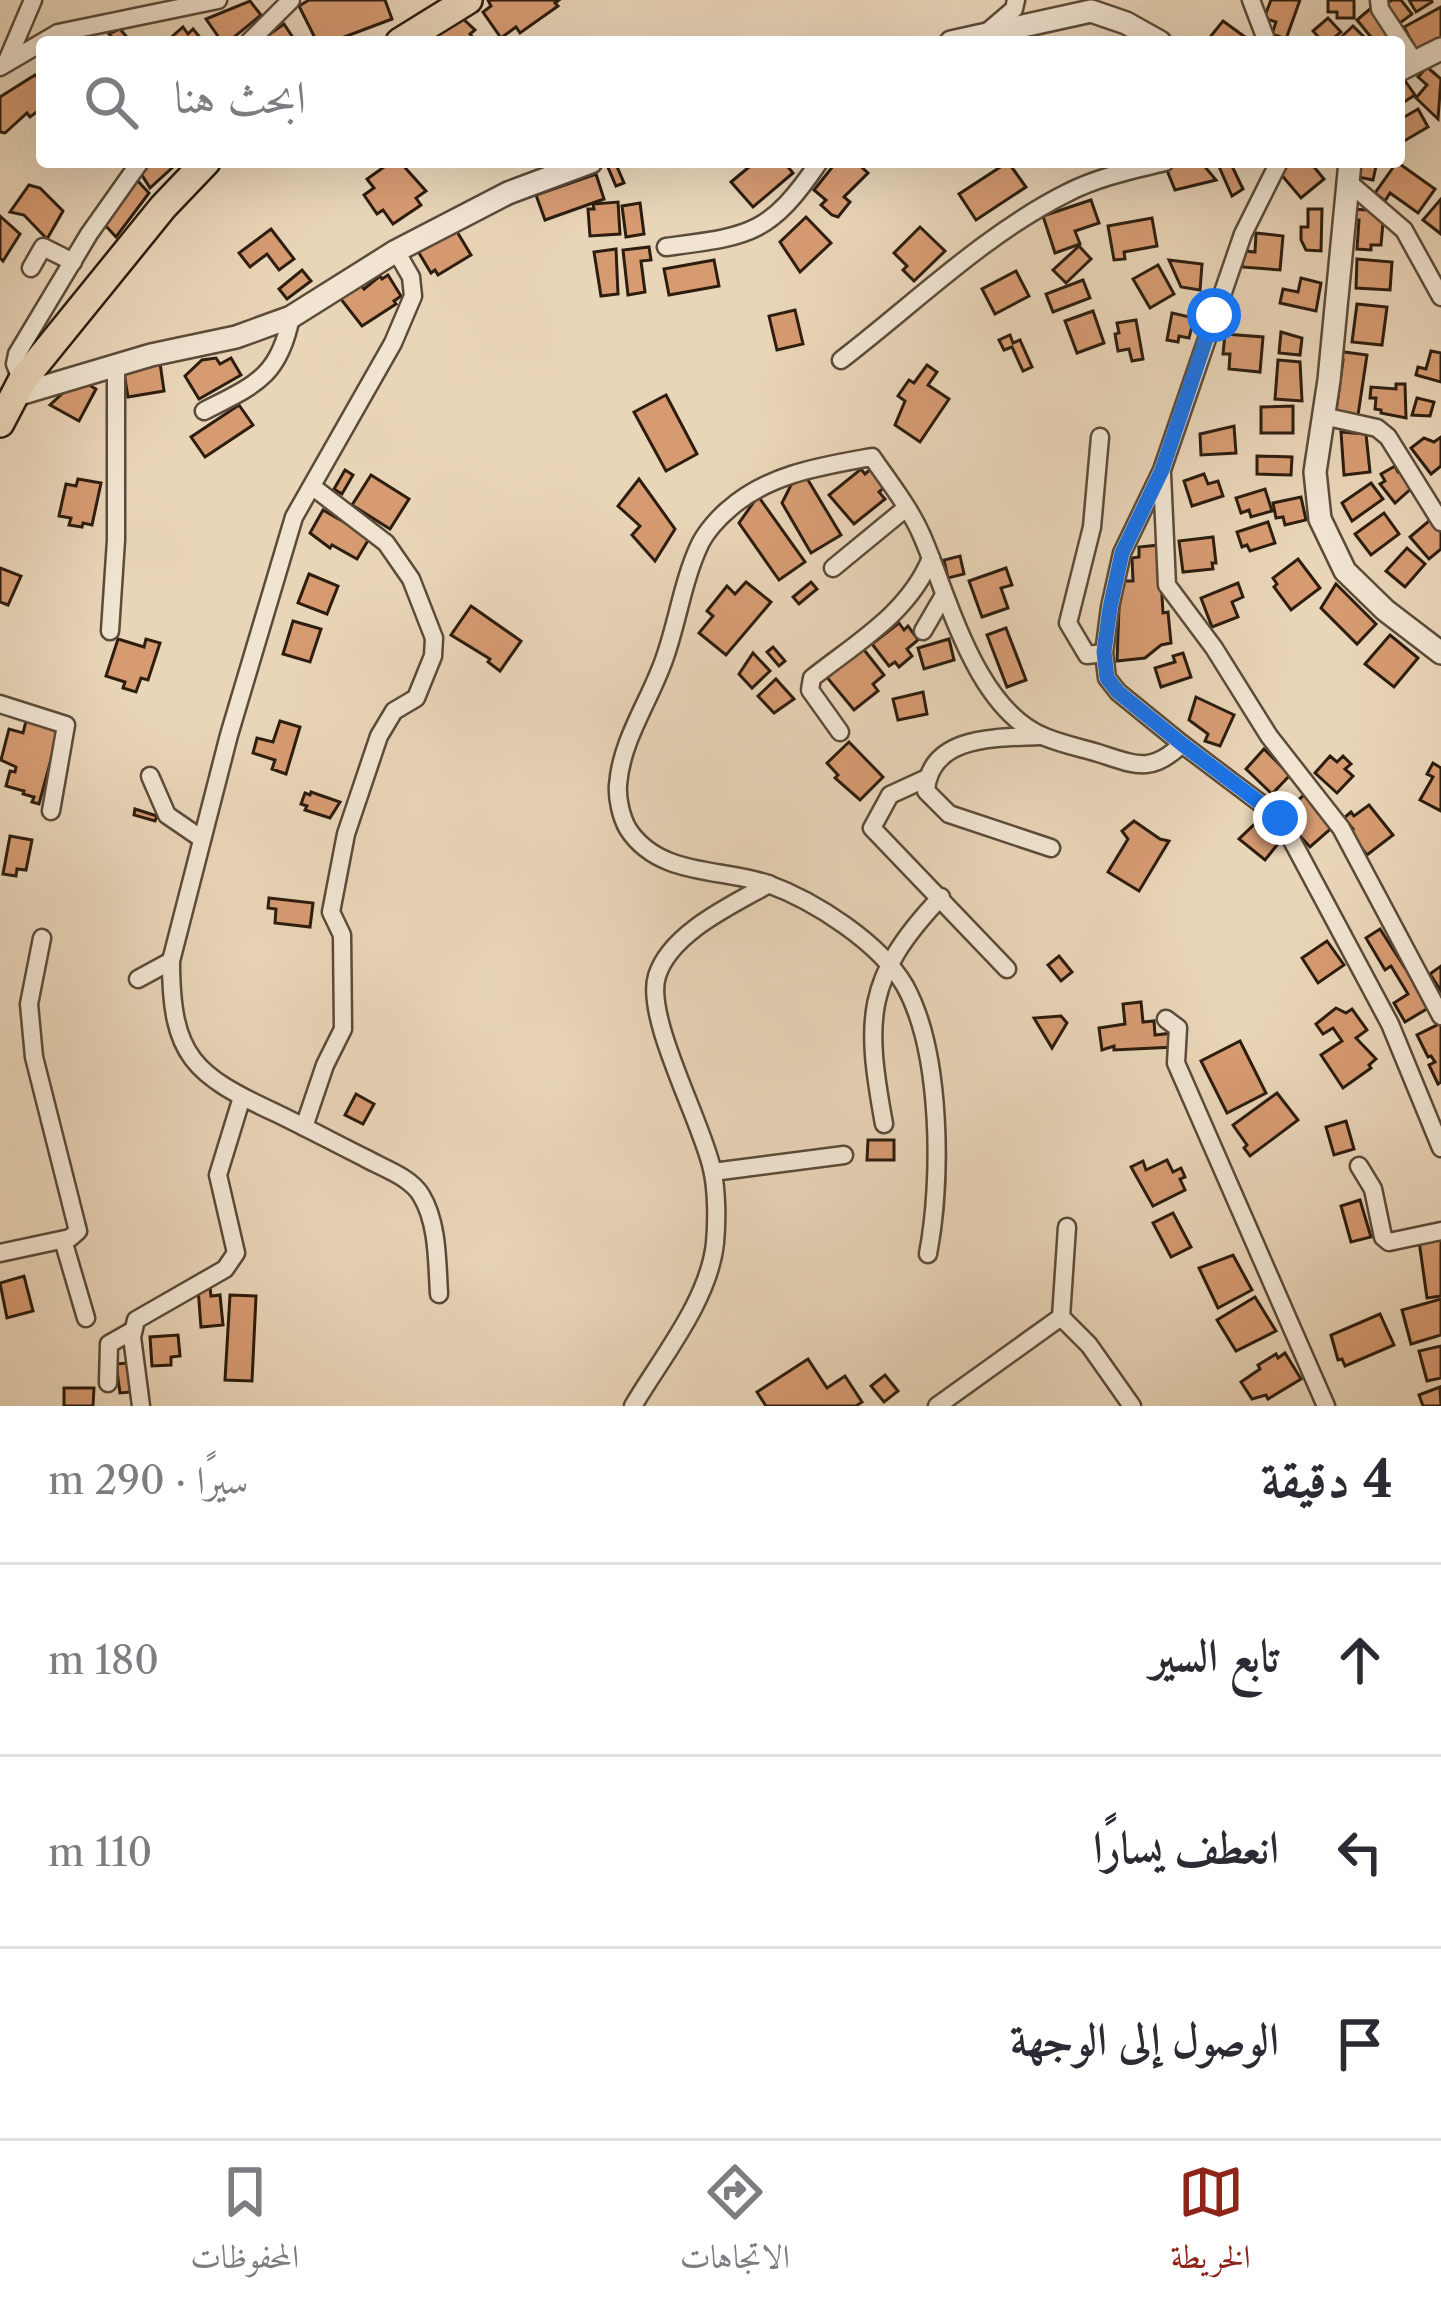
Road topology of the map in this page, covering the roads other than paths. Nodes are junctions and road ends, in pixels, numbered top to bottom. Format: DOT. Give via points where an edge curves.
graph roads {
  1 [pos="33,0"];
  2 [pos="218,0"];
  3 [pos="291,0"];
  4 [pos="468,0"];
  5 [pos="1016,0"];
  6 [pos="1251,0"];
  7 [pos="1379,0"];
  8 [pos="985,34"];
  9 [pos="53,36"];
  10 [pos="255,36"];
  11 [pos="410,36"];
  12 [pos="977,36"];
  13 [pos="1149,36"];
  14 [pos="1265,36"];
  15 [pos="1392,36"];
  16 [pos="36,46"];
  17 [pos="1441,49"];
  18 [pos="4,64"];
  19 [pos="1407,65"];
  20 [pos="136,168"];
  21 [pos="200,168"];
  22 [pos="575,168"];
  23 [pos="814,168"];
  24 [pos="1141,168"];
  25 [pos="1276,168"];
  26 [pos="1348,171"];
  27 [pos="666,247"];
  28 [pos="396,251"];
  29 [pos="74,262"];
  30 [pos="31,268"];
  31 [pos="1441,298"];
  32 [pos="291,317"];
  33 [pos="842,360"];
  34 [pos="116,365"];
  35 [pos="17,388"];
  36 [pos="205,411"];
  37 [pos="1323,416"];
  38 [pos="0,423"];
  39 [pos="1100,437"];
  40 [pos="1162,470"];
  41 [pos="313,488"];
  42 [pos="906,508"];
  43 [pos="1441,522"];
  44 [pos="931,558"];
  45 [pos="833,568"];
  46 [pos="944,595"];
  47 [pos="923,631"];
  48 [pos="110,632"];
  49 [pos="1104,652"];
  50 [pos="1441,653"];
  51 [pos="0,704"];
  52 [pos="840,732"];
  53 [pos="1040,736"];
  54 [pos="1182,744"];
  55 [pos="150,776"];
  56 [pos="927,778"];
  57 [pos="51,811"];
  58 [pos="202,839"];
  59 [pos="1051,848"];
  60 [pos="769,884"];
  61 [pos="941,897"];
  62 [pos="42,938"];
  63 [pos="171,962"];
  64 [pos="890,965"];
  65 [pos="1007,969"];
  66 [pos="138,980"];
  67 [pos="1441,1016"];
  68 [pos="1166,1019"];
  69 [pos="242,1097"];
  70 [pos="884,1124"];
  71 [pos="304,1127"];
  72 [pos="1441,1148"];
  73 [pos="844,1156"];
  74 [pos="1359,1166"];
  75 [pos="713,1172"];
  76 [pos="1066,1227"];
  77 [pos="1441,1231"];
  78 [pos="63,1240"];
  79 [pos="0,1253"];
  80 [pos="928,1254"];
  81 [pos="439,1294"];
  82 [pos="1061,1317"];
  83 [pos="86,1318"];
  84 [pos="132,1331"];
  85 [pos="108,1383"];
  86 [pos="142,1406"];
  87 [pos="633,1406"];
  88 [pos="937,1406"];
  89 [pos="1132,1406"];
  90 [pos="1326,1406"];
  1 -- 18 [label="street"];
  2 -- 9 [label="street"];
  3 -- 10 [label="street"];
  4 -- 11 [label="main road"];
  5 -- 8 [label="street"];
  6 -- 14 [label="street"];
  7 -- 15 [label="street"];
  8 -- 12 [label="street"];
  8 -- 13 [label="street" via="1090,11"];
  16 -- 18 [label="street"];
  17 -- 19 [label="street"];
  20 -- 29 [label="street"];
  21 -- 35 [label="main road"];
  22 -- 28 [label="street"];
  23 -- 27 [label="street" via="763,226"];
  24 -- 33 [label="street" via="1066,193"];
  25 -- 40 [label="street" via="1232,263"];
  26 -- 31 [label="street" via="1404,230"];
  26 -- 37 [label="street"];
  28 -- 32 [label="street"];
  28 -- 41 [label="street" via="413,296"];
  29 -- 30 [label="street" via="36,243"];
  29 -- 35 [label="street" via="17,354"];
  32 -- 34 [label="street"];
  32 -- 36 [label="street" via="269,374"];
  34 -- 35 [label="street"];
  34 -- 48 [label="street"];
  35 -- 38 [label="main road"];
  37 -- 43 [label="street" via="1388,436"];
  37 -- 50 [label="street" via="1316,472 1325,537 1345,571"];
  39 -- 49 [label="street" via="1092,527 1068,622 1087,655"];
  40 -- 49 [label="street" via="1122,553"];
  40 -- 67 [label="street" via="1167,585 1341,829"];
  41 -- 58 [label="street" via="294,517"];
  41 -- 71 [label="street" via="386,543 411,579 434,656 416,698 394,711 379,736 346,834 331,912 342,935 343,1029"];
  42 -- 44 [label="street"];
  42 -- 45 [label="street"];
  42 -- 60 [label="street" via="872,457 757,488 727,510 702,539 625,750 621,808 628,828 660,858"];
  44 -- 46 [label="street"];
  44 -- 52 [label="street" via="888,620 812,678 810,691"];
  46 -- 47 [label="street"];
  46 -- 53 [label="street" via="996,698"];
  49 -- 54 [label="street" via="1118,692"];
  51 -- 57 [label="street" via="66,724"];
  53 -- 54 [label="street" via="1150,766"];
  53 -- 56 [label="street" via="975,738 949,751"];
  54 -- 72 [label="street" via="1280,818 1390,1024"];
  55 -- 58 [label="street" via="167,815"];
  56 -- 59 [label="street" via="926,791 950,814"];
  56 -- 61 [label="street" via="890,795 872,827"];
  58 -- 63 [label="street"];
  60 -- 64 [label="street" via="855,932"];
  60 -- 75 [label="street" via="690,934 657,975 659,1022"];
  61 -- 64 [label="street"];
  61 -- 65 [label="street"];
  62 -- 78 [label="street" via="29,1004 34,1057 78,1223"];
  63 -- 66 [label="street"];
  63 -- 69 [label="street" via="184,1046 208,1077"];
  64 -- 70 [label="street" via="870,1034"];
  64 -- 80 [label="street" via="919,1014 932,1090 938,1165"];
  68 -- 90 [label="street" via="1178,1028 1176,1063"];
  69 -- 71 [label="street"];
  69 -- 84 [label="street" via="218,1175 235,1238 233,1262 142,1314"];
  71 -- 81 [label="street" via="414,1186 431,1218"];
  73 -- 75 [label="street"];
  74 -- 77 [label="street" via="1373,1189 1383,1238"];
  75 -- 87 [label="street" via="709,1273"];
  76 -- 82 [label="street"];
  78 -- 79 [label="street"];
  78 -- 83 [label="street"];
  82 -- 88 [label="street"];
  82 -- 89 [label="street"];
  84 -- 85 [label="street" via="109,1344"];
  84 -- 86 [label="street"];
}
